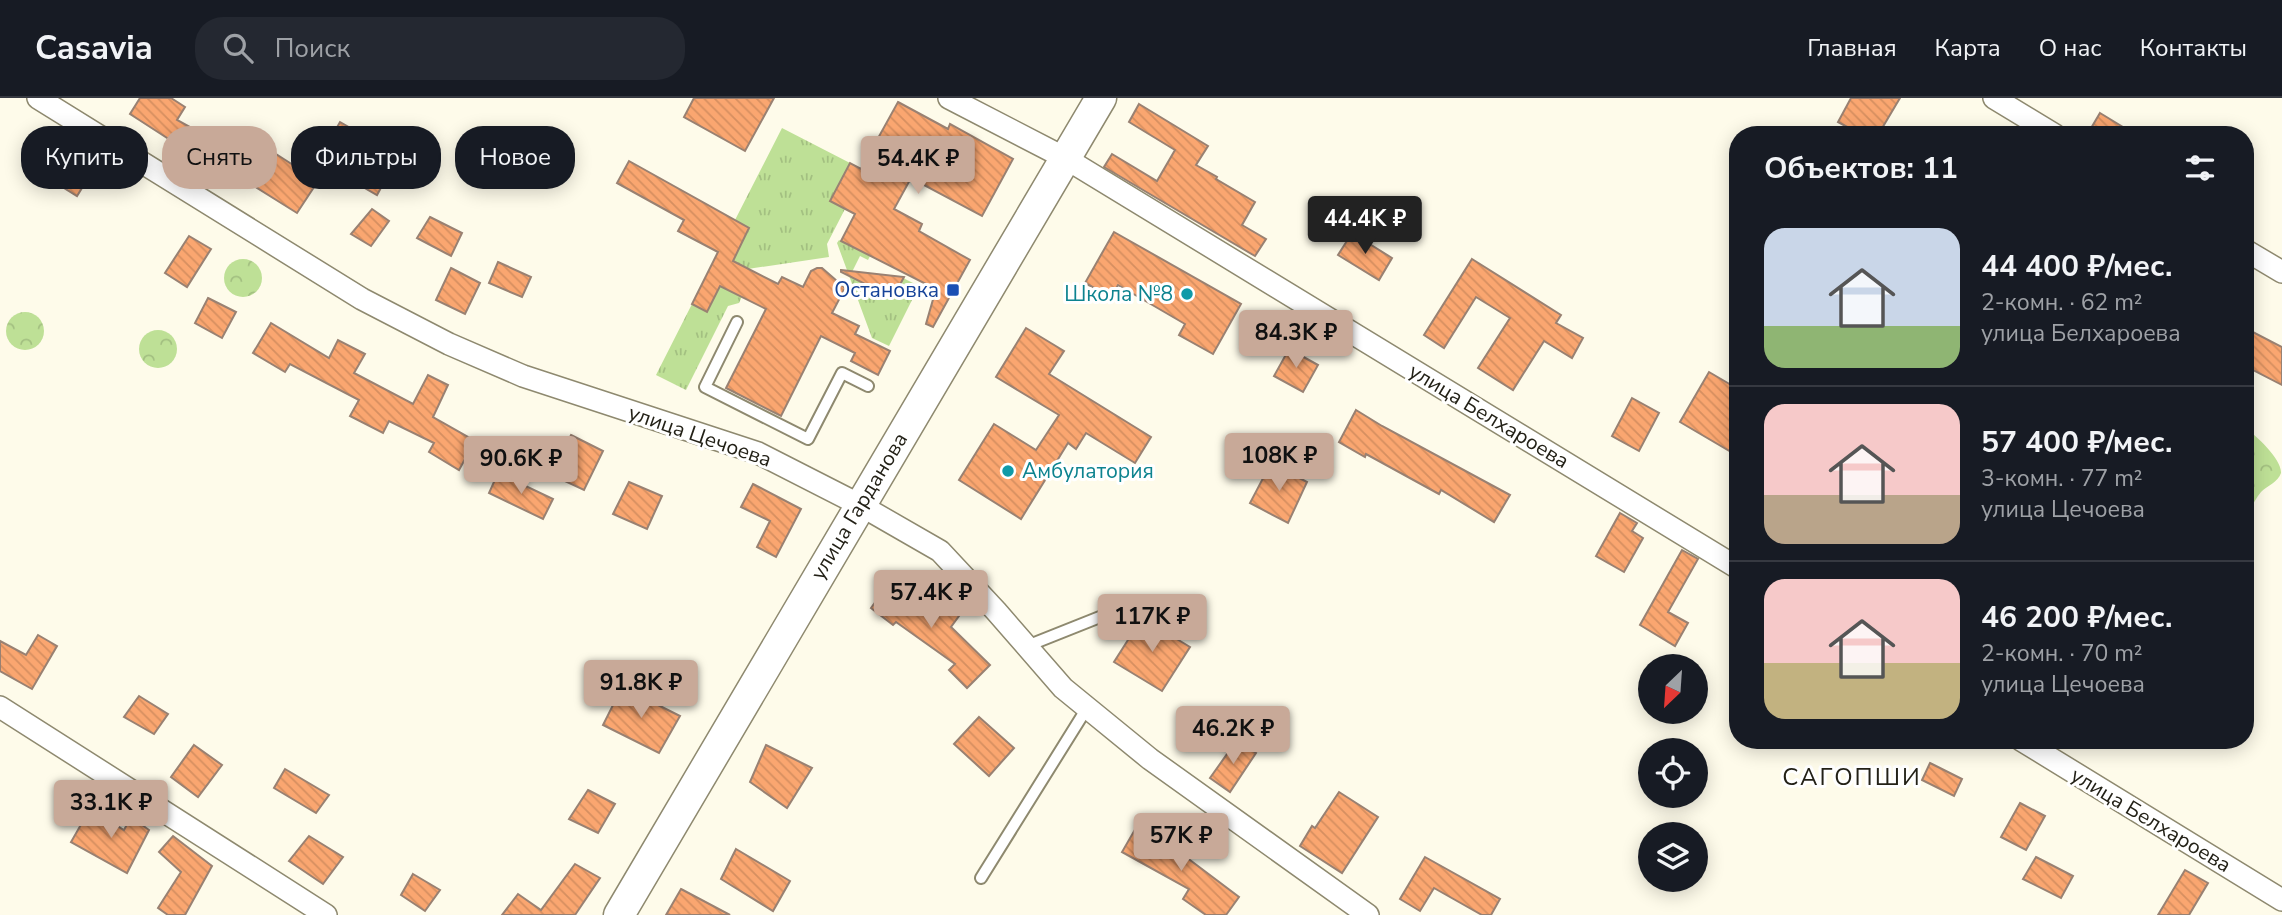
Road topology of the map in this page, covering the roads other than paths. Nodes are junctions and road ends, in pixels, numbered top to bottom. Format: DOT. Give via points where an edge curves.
graph roads {
  1 [pos="38,98"];
  2 [pos="949,98"];
  3 [pos="1101,98"];
  4 [pos="1994,98"];
  5 [pos="2040,126"];
  6 [pos="1065,158"];
  7 [pos="2254,255"];
  8 [pos="2282,272"];
  9 [pos="737,322"];
  10 [pos="868,386"];
  11 [pos="860,505"];
  12 [pos="1729,563"];
  13 [pos="1125,607"];
  14 [pos="1027,646"];
  15 [pos="0,707"];
  16 [pos="1087,708"];
  17 [pos="2036,749"];
  18 [pos="981,878"];
  19 [pos="2282,900"];
  20 [pos="326,915"];
  21 [pos="619,915"];
  22 [pos="1368,915"];
  1 -- 11 [label="street, улица Цечоева" via="362,299 449,344 523,376 758,453"];
  2 -- 6 [label="street, улица Белхароева"];
  3 -- 6 [label="street, улица Гарданова"];
  4 -- 5 [label="street"];
  6 -- 11 [label="street, улица Гарданова"];
  6 -- 12 [label="street, улица Белхароева"];
  7 -- 8 [label="street"];
  9 -- 10 [label="lane" via="703,392 808,439 842,373"];
  11 -- 14 [label="street, улица Цечоева" via="940,551"];
  11 -- 21 [label="street, улица Гарданова"];
  13 -- 14 [label="lane"];
  14 -- 16 [label="street, улица Цечоева"];
  15 -- 20 [label="street"];
  16 -- 18 [label="lane"];
  16 -- 22 [label="street, улица Цечоева" via="1150,759"];
  17 -- 19 [label="street, улица Белхароева"];
}
